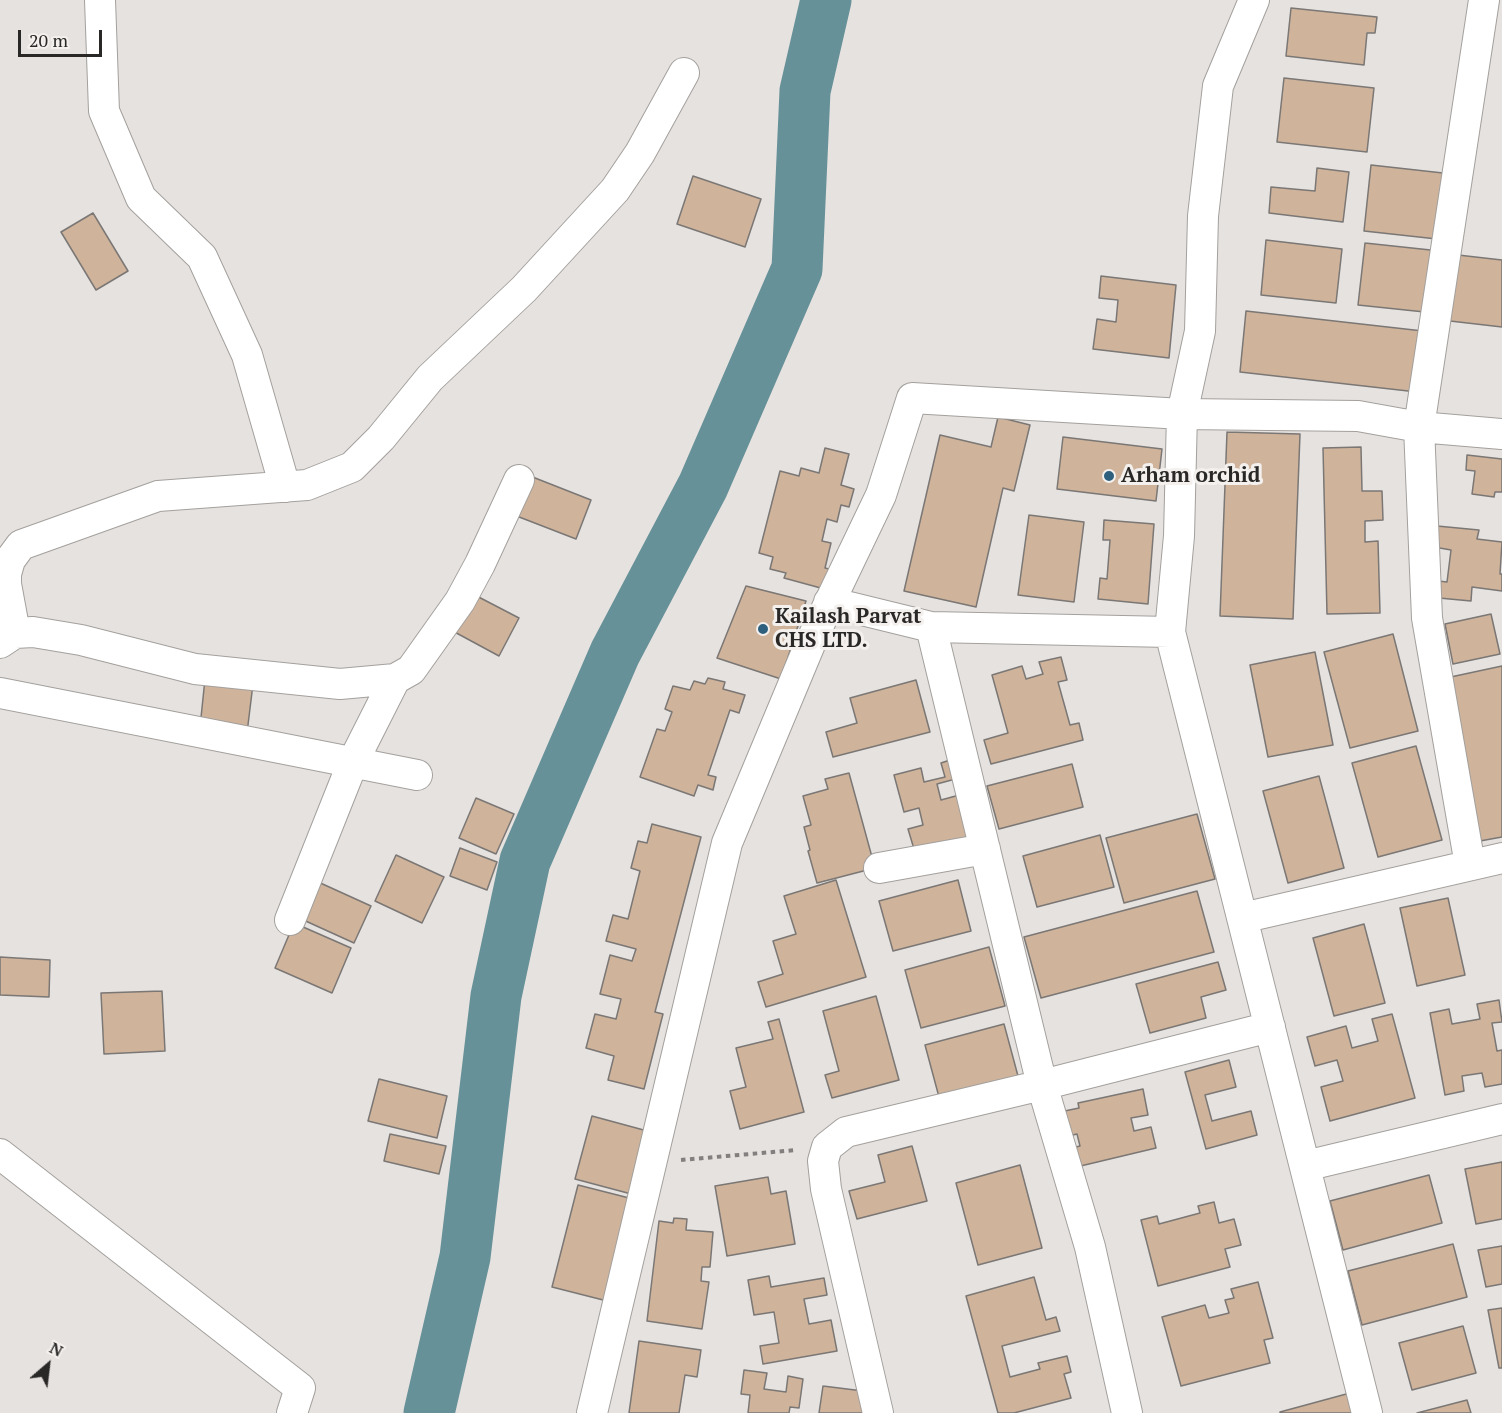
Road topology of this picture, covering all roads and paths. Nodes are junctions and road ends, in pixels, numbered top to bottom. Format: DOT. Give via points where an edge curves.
graph roads {
  1 [pos="100,0"];
  2 [pos="1254,0"];
  3 [pos="1484,0"];
  4 [pos="684,74"];
  5 [pos="1182,414"];
  6 [pos="1419,427"];
  7 [pos="1502,434"];
  8 [pos="519,480"];
  9 [pos="285,487"];
  10 [pos="829,602"];
  11 [pos="931,627"];
  12 [pos="1170,632"];
  13 [pos="7,638"];
  14 [pos="395,679"];
  15 [pos="0,693"];
  16 [pos="353,762"];
  17 [pos="417,775"];
  18 [pos="985,849"];
  19 [pos="1502,858"];
  20 [pos="1470,865"];
  21 [pos="879,868"];
  22 [pos="1242,918"];
  23 [pos="290,920"];
  24 [pos="1270,1027"];
  25 [pos="1042,1085"];
  26 [pos="1502,1119"];
  27 [pos="827,1147"];
  28 [pos="0,1154"];
  29 [pos="652,1163"];
  30 [pos="1305,1166"];
  31 [pos="292,1413"];
  32 [pos="592,1413"];
  33 [pos="878,1413"];
  34 [pos="1127,1413"];
  35 [pos="1367,1413"];
  1 -- 9 [label="street" via="104,111 141,198 202,257 247,355"];
  2 -- 5 [label="street" via="1218,86 1203,216 1200,331"];
  3 -- 6 [label="street"];
  4 -- 9 [label="street" via="615,190 524,289 430,378 381,438 352,466 307,485"];
  5 -- 6 [label="street" via="1358,416"];
  5 -- 10 [label="street" via="912,398 881,495"];
  5 -- 12 [label="street" via="1179,536"];
  6 -- 7 [label="street"];
  6 -- 20 [label="street" via="1427,618"];
  8 -- 14 [label="street" via="460,601 411,670"];
  9 -- 13 [label="street" via="158,496 21,545 6,574"];
  10 -- 11 [label="street"];
  10 -- 29 [label="street" via="727,843"];
  11 -- 12 [label="street"];
  11 -- 18 [label="street"];
  12 -- 22 [label="street"];
  13 -- 14 [label="street" via="33,632 195,669 340,684"];
  14 -- 16 [label="street"];
  15 -- 16 [label="street"];
  16 -- 17 [label="street"];
  16 -- 23 [label="street"];
  18 -- 21 [label="street"];
  18 -- 25 [label="street"];
  19 -- 20 [label="street"];
  20 -- 22 [label="street"];
  22 -- 24 [label="street"];
  24 -- 25 [label="street"];
  24 -- 30 [label="street"];
  25 -- 27 [label="street" via="846,1132"];
  25 -- 34 [label="street" via="1090,1247"];
  26 -- 30 [label="street"];
  27 -- 29 [label="path"];
  27 -- 33 [label="street" via="823,1161 826,1189"];
  28 -- 31 [label="street" via="300,1388"];
  29 -- 32 [label="street"];
  30 -- 35 [label="street"];
}
